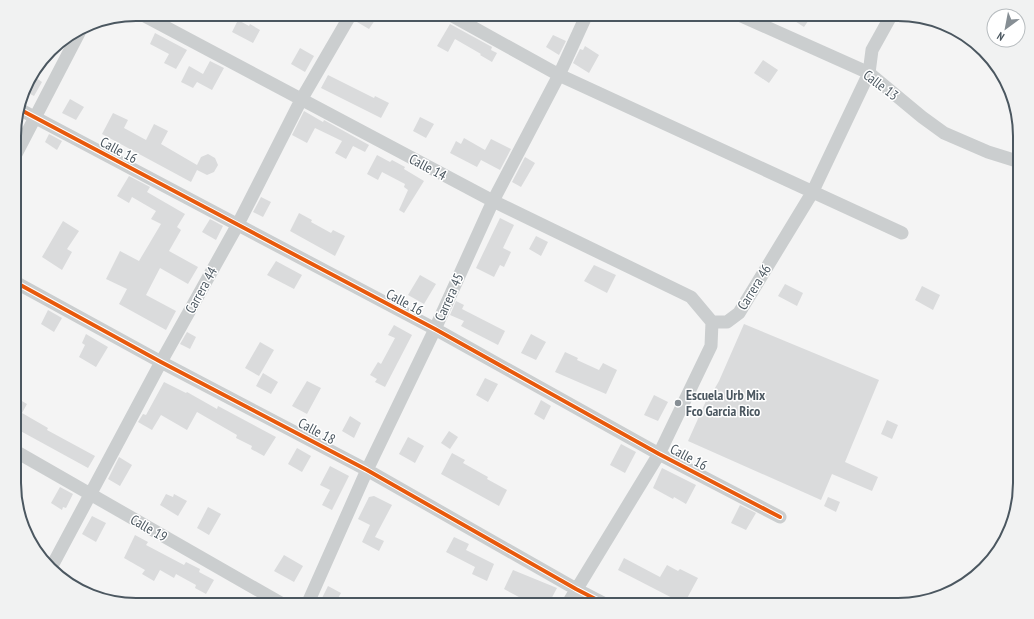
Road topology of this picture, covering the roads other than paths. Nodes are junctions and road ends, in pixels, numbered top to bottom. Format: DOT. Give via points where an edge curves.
graph roads {
  1 [pos="154,21"];
  2 [pos="347,21"];
  3 [pos="462,21"];
  4 [pos="584,21"];
  5 [pos="753,21"];
  6 [pos="888,21"];
  7 [pos="77,38"];
  8 [pos="869,73"];
  9 [pos="559,74"];
  10 [pos="301,100"];
  11 [pos="24,112"];
  12 [pos="35,118"];
  13 [pos="21,145"];
  14 [pos="1013,160"];
  15 [pos="812,193"];
  16 [pos="493,201"];
  17 [pos="237,226"];
  18 [pos="902,233"];
  19 [pos="21,285"];
  20 [pos="712,322"];
  21 [pos="435,329"];
  22 [pos="161,362"];
  23 [pos="21,454"];
  24 [pos="659,454"];
  25 [pos="367,470"];
  26 [pos="91,494"];
  27 [pos="780,517"];
  28 [pos="54,563"];
  29 [pos="576,589"];
  30 [pos="272,598"];
  31 [pos="310,598"];
  32 [pos="571,598"];
  33 [pos="593,598"];
  1 -- 10 [label="street, Calle 14"];
  2 -- 10 [label="street, Carrera 44"];
  3 -- 9 [label="street"];
  4 -- 9 [label="street, Carrera 45"];
  5 -- 8 [label="street, Calle 13"];
  6 -- 8 [label="street, Carrera 46" via="872,50"];
  7 -- 12 [label="street"];
  8 -- 14 [label="street, Calle 13" via="944,133"];
  8 -- 15 [label="street, Carrera 46"];
  9 -- 15 [label="street"];
  9 -- 16 [label="street, Carrera 45"];
  10 -- 16 [label="street, Calle 14"];
  10 -- 17 [label="street, Carrera 44"];
  11 -- 12 [label="street, Calle 16"];
  12 -- 13 [label="street"];
  12 -- 17 [label="street, Calle 16"];
  15 -- 18 [label="street"];
  15 -- 20 [label="street, Carrera 46" via="739,313 727,322"];
  16 -- 20 [label="street, Calle 14" via="691,297"];
  16 -- 21 [label="street, Carrera 45"];
  17 -- 21 [label="street, Calle 16"];
  17 -- 22 [label="street, Carrera 44"];
  19 -- 22 [label="street, Calle 18"];
  20 -- 24 [label="street" via="711,346"];
  21 -- 24 [label="street, Calle 16"];
  21 -- 25 [label="street, Carrera 45"];
  22 -- 25 [label="street, Calle 18"];
  22 -- 26 [label="street, Carrera 44"];
  23 -- 26 [label="street, Calle 19"];
  24 -- 27 [label="street, Calle 16"];
  24 -- 29 [label="street"];
  25 -- 29 [label="street, Calle 18"];
  25 -- 31 [label="street, Carrera 45"];
  26 -- 28 [label="street, Carrera 44"];
  26 -- 30 [label="street, Calle 19"];
  29 -- 32 [label="street"];
  29 -- 33 [label="street, Calle 18"];
}
